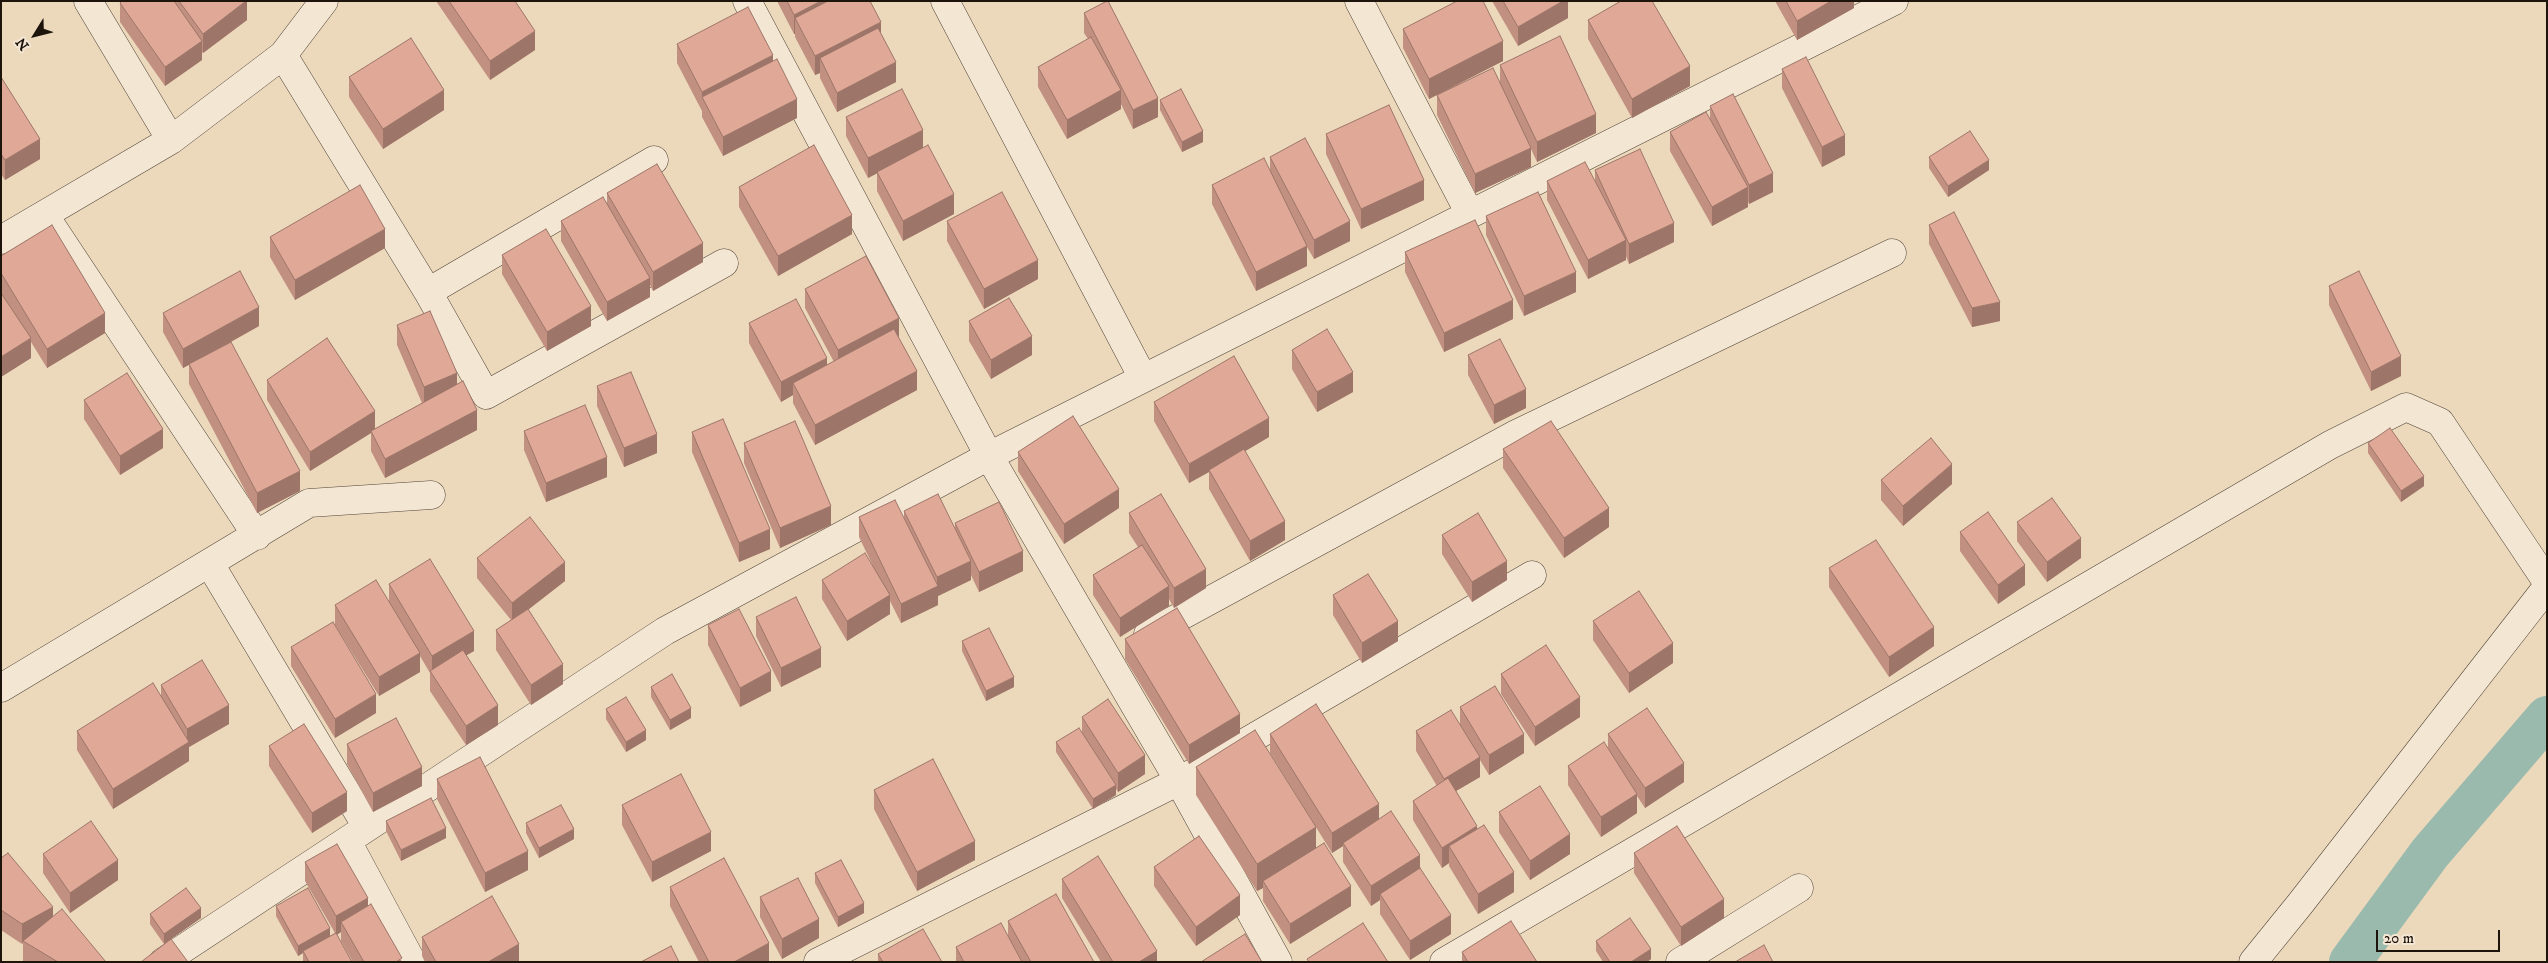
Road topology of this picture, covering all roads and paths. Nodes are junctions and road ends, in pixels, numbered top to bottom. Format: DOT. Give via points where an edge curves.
graph roads {
  1 [pos="88,1"];
  2 [pos="324,1"];
  3 [pos="747,1"];
  4 [pos="945,1"];
  5 [pos="1359,1"];
  6 [pos="1894,1"];
  7 [pos="283,55"];
  8 [pos="171,140"];
  9 [pos="654,160"];
  10 [pos="1470,214"];
  11 [pos="45,216"];
  12 [pos="1,240"];
  13 [pos="1892,253"];
  14 [pos="724,264"];
  15 [pos="428,292"];
  16 [pos="1143,378"];
  17 [pos="989,456"];
  18 [pos="431,495"];
  19 [pos="256,536"];
  20 [pos="210,564"];
  21 [pos="1532,575"];
  22 [pos="2547,582"];
  23 [pos="2547,587"];
  24 [pos="1107,657"];
  25 [pos="1,688"];
  26 [pos="1179,781"];
  27 [pos="357,834"];
  28 [pos="1799,888"];
  29 [pos="164,962"];
  30 [pos="412,962"];
  31 [pos="818,962"];
  32 [pos="1278,962"];
  33 [pos="1444,962"];
  34 [pos="1680,962"];
  35 [pos="2253,962"];
  1 -- 8 [label="street"];
  2 -- 7 [label="street"];
  3 -- 17 [label="street"];
  4 -- 16 [label="street"];
  5 -- 10 [label="street"];
  6 -- 10 [label="street"];
  7 -- 8 [label="street"];
  7 -- 15 [label="street"];
  8 -- 11 [label="street"];
  9 -- 15 [label="street"];
  10 -- 16 [label="street"];
  11 -- 12 [label="street"];
  11 -- 19 [label="street"];
  13 -- 24 [label="street" via="1516,434"];
  14 -- 15 [label="street" via="486,395"];
  16 -- 17 [label="street"];
  17 -- 24 [label="street"];
  17 -- 27 [label="street" via="665,631"];
  18 -- 19 [label="street" via="309,503"];
  19 -- 20 [label="street"];
  20 -- 25 [label="street"];
  20 -- 27 [label="street"];
  21 -- 26 [label="street"];
  22 -- 33 [label="street" via="2440,422 2406,407 2330,445"];
  23 -- 35 [label="street"];
  24 -- 26 [label="street"];
  26 -- 31 [label="street"];
  26 -- 32 [label="street"];
  27 -- 29 [label="street"];
  27 -- 30 [label="street"];
  28 -- 34 [label="street"];
}
